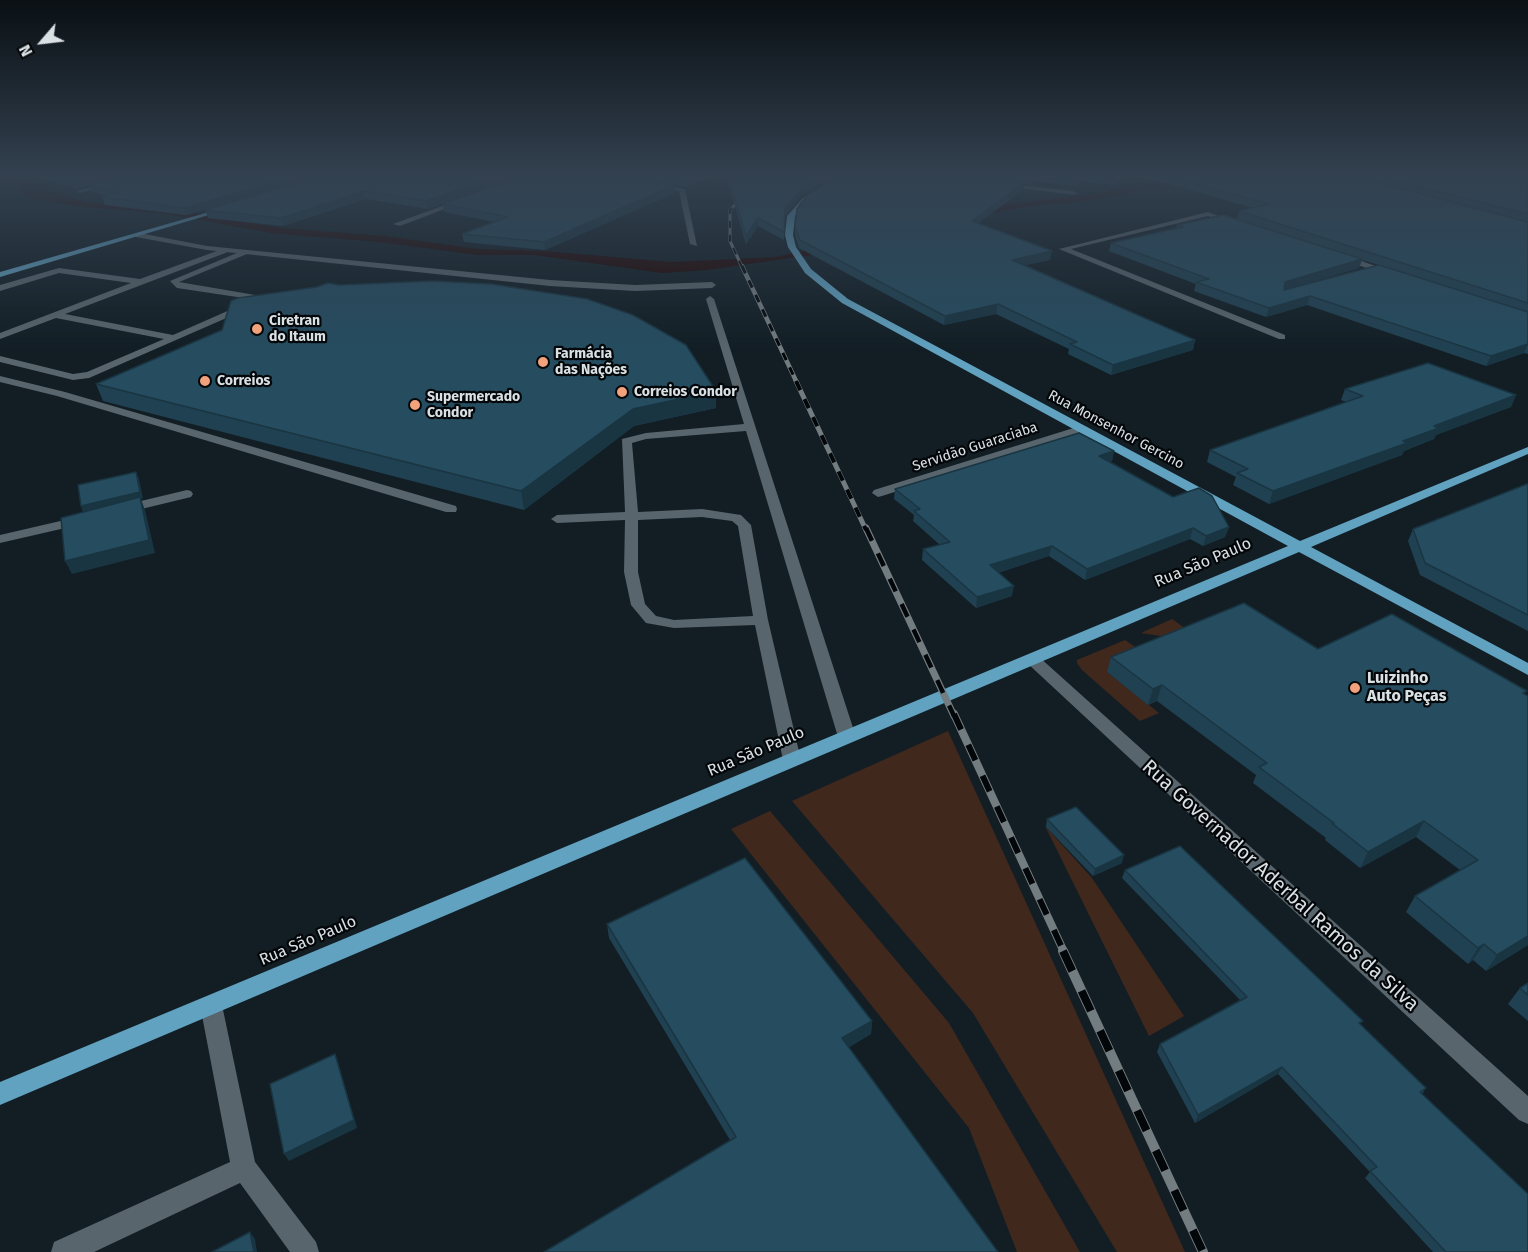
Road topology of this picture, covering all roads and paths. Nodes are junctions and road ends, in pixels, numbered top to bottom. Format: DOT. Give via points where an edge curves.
graph roads {
  1 [pos="144,233"];
  2 [pos="692,233"];
  3 [pos="790,233"];
  4 [pos="1128,233"];
  5 [pos="139,235"];
  6 [pos="694,244"];
  7 [pos="225,250"];
  8 [pos="244,252"];
  9 [pos="1331,254"];
  10 [pos="1376,268"];
  11 [pos="1365,272"];
  12 [pos="0,275"];
  13 [pos="1398,275"];
  14 [pos="141,282"];
  15 [pos="712,285"];
  16 [pos="0,288"];
  17 [pos="710,299"];
  18 [pos="55,315"];
  19 [pos="0,336"];
  20 [pos="1282,337"];
  21 [pos="176,338"];
  22 [pos="0,358"];
  23 [pos="0,380"];
  24 [pos="750,427"];
  25 [pos="1080,429"];
  26 [pos="1528,450"];
  27 [pos="878,494"];
  28 [pos="187,495"];
  29 [pos="451,509"];
  30 [pos="632,516"];
  31 [pos="557,519"];
  32 [pos="0,539"];
  33 [pos="1298,546"];
  34 [pos="761,620"];
  35 [pos="1032,659"];
  36 [pos="1528,670"];
  37 [pos="847,737"];
  38 [pos="792,760"];
  39 [pos="211,1005"];
  40 [pos="0,1094"];
  41 [pos="1528,1112"];
  42 [pos="244,1168"];
  43 [pos="64,1252"];
  44 [pos="306,1252"];
  1 -- 5 [label="main road"];
  2 -- 6 [label="street"];
  3 -- 25 [label="main road, Rua Monsenhor Gercino" via="800,262 824,286 877,320"];
  4 -- 20 [label="street" via="1063,249"];
  5 -- 7 [label="street"];
  5 -- 12 [label="main road"];
  7 -- 8 [label="street"];
  7 -- 14 [label="street"];
  8 -- 15 [label="street" via="595,287"];
  8 -- 21 [label="street" via="174,281 177,285 261,299"];
  9 -- 10 [label="street"];
  10 -- 11 [label="street"];
  10 -- 13 [label="street"];
  14 -- 16 [label="street" via="59,270"];
  14 -- 18 [label="street"];
  17 -- 24 [label="street"];
  18 -- 19 [label="street"];
  18 -- 21 [label="street"];
  21 -- 22 [label="street" via="103,370 73,377"];
  23 -- 29 [label="street" via="72,397"];
  24 -- 30 [label="street" via="626,441"];
  24 -- 37 [label="street"];
  25 -- 27 [label="street, Servidão Guaraciaba"];
  25 -- 33 [label="main road, Rua Monsenhor Gercino"];
  26 -- 33 [label="main road, Rua São Paulo"];
  28 -- 32 [label="street"];
  30 -- 31 [label="street"];
  30 -- 34 [label="street" via="702,513 736,518 744,525"];
  30 -- 34 [label="street" via="631,572 638,605 651,620 674,624"];
  33 -- 35 [label="main road, Rua São Paulo"];
  33 -- 36 [label="main road, Rua Monsenhor Gercino"];
  34 -- 38 [label="street"];
  35 -- 37 [label="main road, Rua São Paulo"];
  35 -- 41 [label="street, Rua Governador Aderbal Ramos da Silva"];
  37 -- 38 [label="main road, Rua São Paulo"];
  38 -- 39 [label="main road, Rua São Paulo"];
  39 -- 40 [label="main road, Rua São Paulo"];
  39 -- 42 [label="street"];
  42 -- 43 [label="street"];
  42 -- 44 [label="street"];
}
